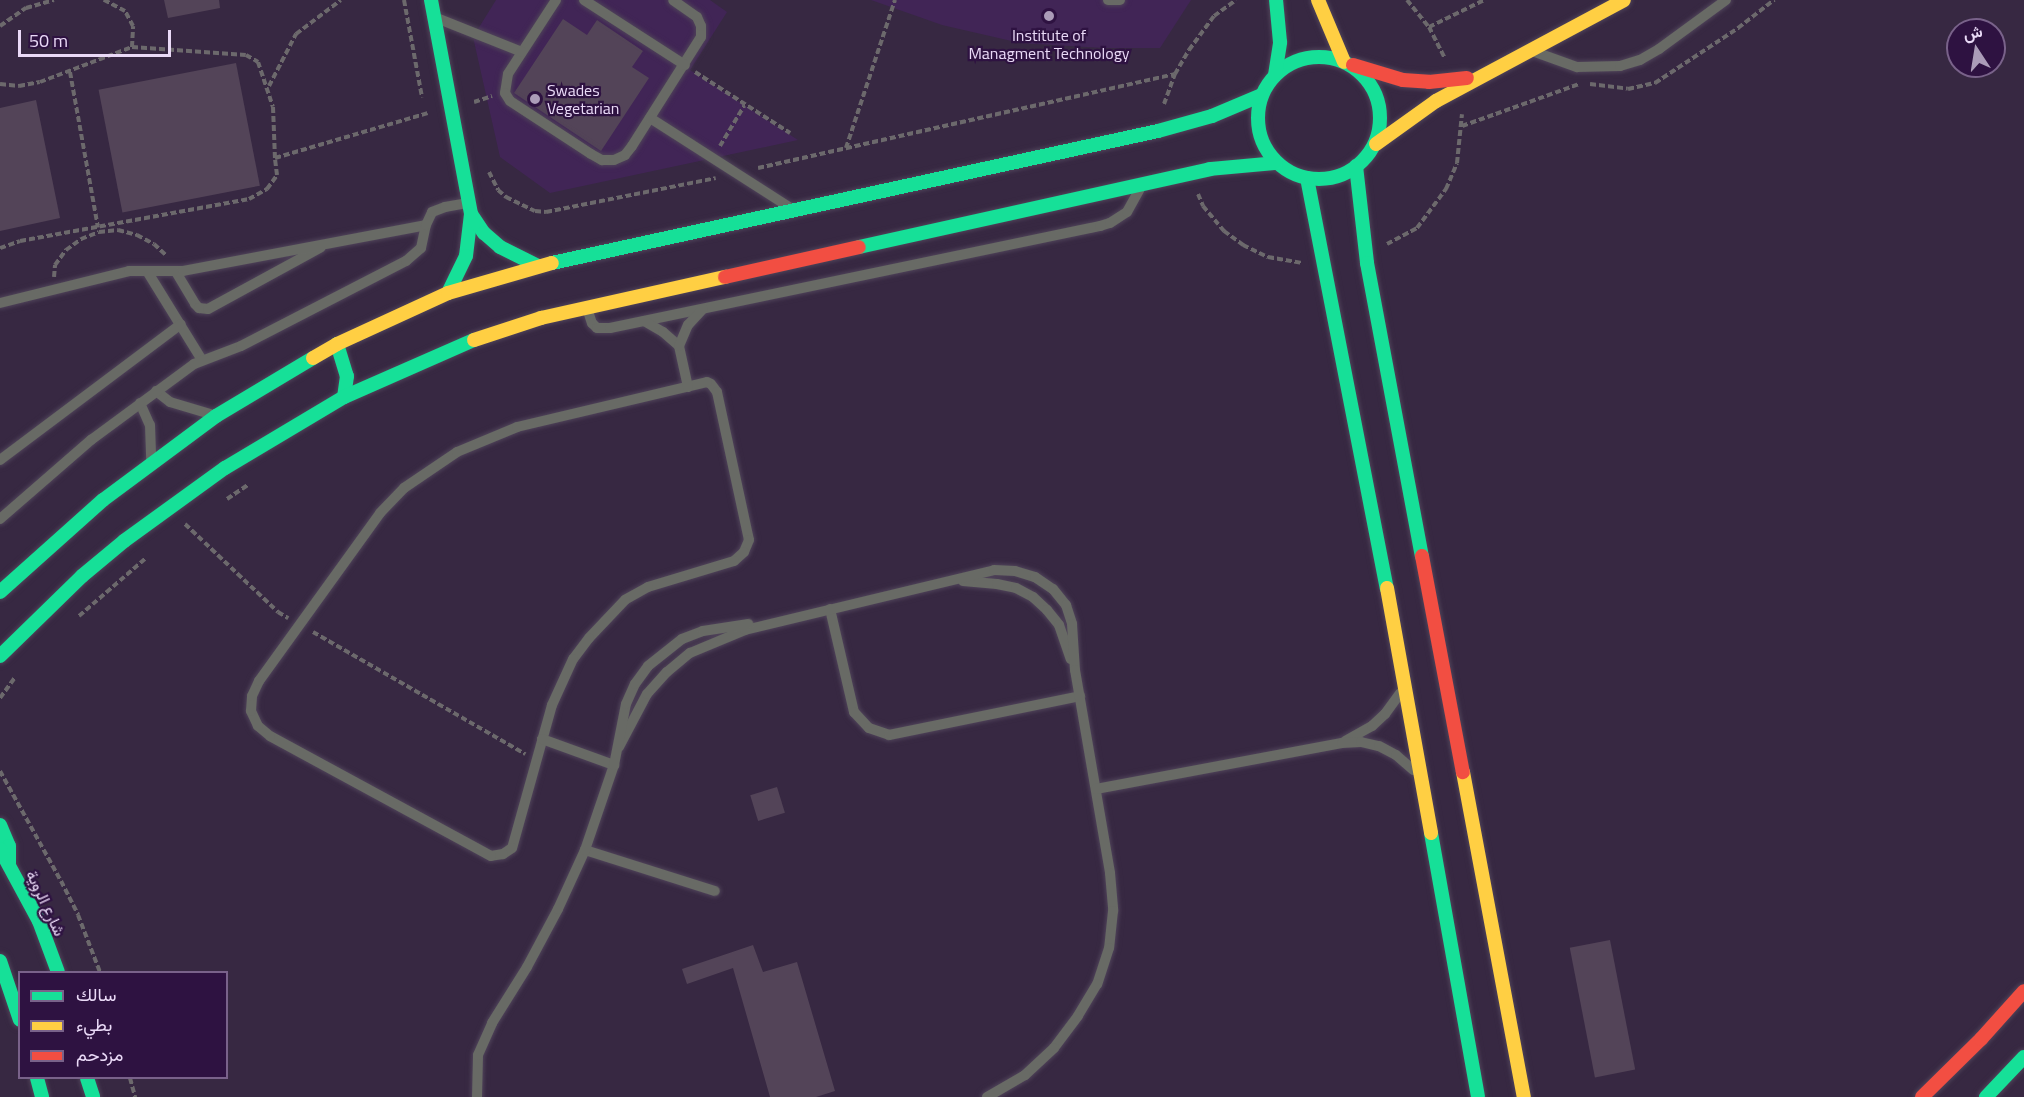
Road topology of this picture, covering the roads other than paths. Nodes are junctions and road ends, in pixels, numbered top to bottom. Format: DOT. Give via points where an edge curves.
graph roads {
  1 [pos="431,0"];
  2 [pos="556,0"];
  3 [pos="584,0"];
  4 [pos="673,0"];
  5 [pos="1108,0"];
  6 [pos="1120,0"];
  7 [pos="1276,0"];
  8 [pos="1318,0"];
  9 [pos="1624,0"];
  10 [pos="1726,0"];
  11 [pos="434,17"];
  12 [pos="1532,51"];
  13 [pos="522,52"];
  14 [pos="1348,64"];
  15 [pos="685,65"];
  16 [pos="1275,75"];
  17 [pos="1457,85"];
  18 [pos="1262,95"];
  19 [pos="650,118"];
  20 [pos="1376,144"];
  21 [pos="1276,163"];
  22 [pos="1356,166"];
  23 [pos="1307,178"];
  24 [pos="1143,184"];
  25 [pos="470,208"];
  26 [pos="795,210"];
  27 [pos="426,225"];
  28 [pos="329,243"];
  29 [pos="538,266"];
  30 [pos="147,271"];
  31 [pos="179,272"];
  32 [pos="448,293"];
  33 [pos="0,303"];
  34 [pos="587,308"];
  35 [pos="703,309"];
  36 [pos="644,321"];
  37 [pos="181,324"];
  38 [pos="337,344"];
  39 [pos="679,346"];
  40 [pos="202,360"];
  41 [pos="688,387"];
  42 [pos="156,391"];
  43 [pos="344,398"];
  44 [pos="140,403"];
  45 [pos="216,416"];
  46 [pos="0,460"];
  47 [pos="152,462"];
  48 [pos="0,519"];
  49 [pos="957,581"];
  50 [pos="3,587"];
  51 [pos="830,609"];
  52 [pos="770,622"];
  53 [pos="1,656"];
  54 [pos="1075,670"];
  55 [pos="1405,684"];
  56 [pos="1080,696"];
  57 [pos="542,739"];
  58 [pos="1341,742"];
  59 [pos="619,747"];
  60 [pos="614,765"];
  61 [pos="1421,782"];
  62 [pos="1096,789"];
  63 [pos="0,825"];
  64 [pos="0,849"];
  65 [pos="585,850"];
  66 [pos="9,863"];
  67 [pos="716,891"];
  68 [pos="0,961"];
  69 [pos="58,971"];
  70 [pos="2024,991"];
  71 [pos="18,1014"];
  72 [pos="2024,1057"];
  73 [pos="38,1079"];
  74 [pos="88,1079"];
  75 [pos="42,1097"];
  76 [pos="93,1097"];
  77 [pos="477,1097"];
  78 [pos="987,1097"];
  79 [pos="1478,1097"];
  80 [pos="1524,1097"];
  81 [pos="1922,1097"];
  82 [pos="1986,1097"];
  1 -- 11 [label="street"];
  2 -- 13 [label="lane"];
  3 -- 15 [label="lane"];
  4 -- 15 [label="lane" via="696,17 701,26 701,37"];
  5 -- 6 [label="lane"];
  7 -- 16 [label="street" via="1281,42"];
  8 -- 14 [label="street"];
  9 -- 12 [label="street"];
  10 -- 12 [label="lane" via="1659,49 1620,66 1577,66"];
  11 -- 13 [label="lane"];
  11 -- 25 [label="street"];
  12 -- 17 [label="street"];
  13 -- 19 [label="lane" via="508,74 505,93 510,101 602,160 625,155"];
  14 -- 16 [label="street" via="1326,57 1307,58"];
  14 -- 17 [label="street" via="1403,80"];
  14 -- 20 [label="street" via="1368,82 1378,101"];
  15 -- 19 [label="lane"];
  16 -- 18 [label="street"];
  17 -- 20 [label="street"];
  18 -- 21 [label="street" via="1258,131"];
  18 -- 26 [label="street" via="1212,116 1158,131"];
  19 -- 26 [label="lane"];
  20 -- 22 [label="street"];
  21 -- 23 [label="street"];
  21 -- 24 [label="street" via="1227,166"];
  22 -- 23 [label="street" via="1341,175"];
  22 -- 80 [label="street" via="1367,263"];
  23 -- 55 [label="street"];
  24 -- 34 [label="street"];
  24 -- 35 [label="lane" via="1127,212 1110,223"];
  25 -- 27 [label="lane" via="439,208 432,212"];
  25 -- 29 [label="street" via="484,233 500,247"];
  25 -- 32 [label="street" via="466,256"];
  26 -- 29 [label="street"];
  27 -- 28 [label="lane"];
  27 -- 40 [label="lane" via="421,248 406,261 241,346"];
  28 -- 31 [label="lane"];
  28 -- 31 [label="lane" via="208,309 195,304"];
  29 -- 32 [label="street"];
  30 -- 31 [label="lane"];
  30 -- 33 [label="lane" via="129,271"];
  30 -- 37 [label="lane"];
  32 -- 38 [label="street"];
  34 -- 36 [label="lane" via="592,323 604,330"];
  34 -- 43 [label="street" via="497,331 453,347"];
  35 -- 36 [label="lane"];
  35 -- 39 [label="lane" via="688,325"];
  36 -- 39 [label="lane"];
  37 -- 40 [label="lane"];
  37 -- 46 [label="lane"];
  38 -- 43 [label="street" via="347,375"];
  38 -- 45 [label="street"];
  39 -- 41 [label="lane"];
  40 -- 42 [label="lane"];
  41 -- 57 [label="lane" via="707,382 715,388 749,540 734,561 648,586 605,619 573,659"];
  41 -- 57 [label="lane" via="517,427 486,438 430,468 380,513 252,696 251,711 258,726 270,736 491,856 512,848"];
  42 -- 44 [label="lane"];
  42 -- 45 [label="lane" via="170,402"];
  43 -- 53 [label="street" via="225,468 150,521 82,576"];
  44 -- 47 [label="lane" via="150,425"];
  44 -- 48 [label="lane"];
  45 -- 47 [label="street"];
  47 -- 50 [label="street"];
  49 -- 51 [label="lane"];
  49 -- 54 [label="lane" via="997,584 1033,597 1059,625"];
  49 -- 54 [label="lane" via="994,570 1015,571 1035,577 1053,589 1066,605 1072,624"];
  51 -- 52 [label="lane"];
  51 -- 56 [label="lane" via="854,712 869,728 889,735"];
  52 -- 59 [label="lane" via="709,643 667,672 647,694"];
  52 -- 59 [label="lane" via="703,631 664,651 635,684 626,704"];
  54 -- 56 [label="lane"];
  55 -- 58 [label="lane" via="1372,726"];
  55 -- 61 [label="street"];
  56 -- 62 [label="lane"];
  57 -- 60 [label="lane"];
  58 -- 61 [label="lane" via="1361,742 1396,754"];
  58 -- 62 [label="lane"];
  59 -- 60 [label="lane"];
  60 -- 65 [label="lane"];
  61 -- 79 [label="street"];
  62 -- 78 [label="lane" via="1113,911 1109,948 1097,984 1054,1048 1024,1075"];
  63 -- 66 [label="street" via="9,846"];
  64 -- 66 [label="street, شارع الروية"];
  65 -- 67 [label="lane"];
  65 -- 77 [label="lane" via="558,909 477,1055"];
  66 -- 69 [label="street, شارع الروية" via="39,921"];
  68 -- 71 [label="street"];
  70 -- 81 [label="street"];
  72 -- 82 [label="street"];
  73 -- 75 [label="street"];
  74 -- 76 [label="street"];
}
